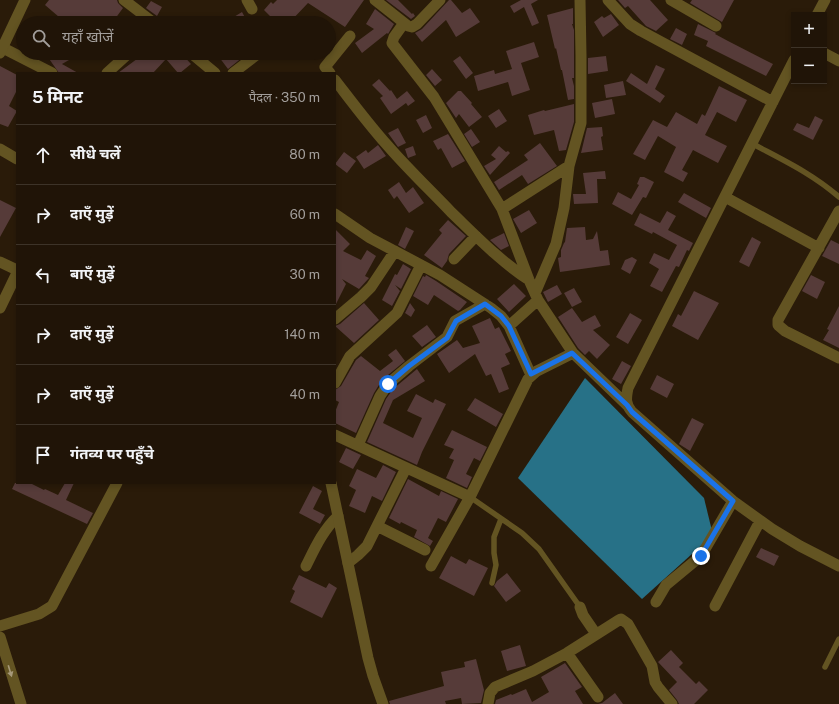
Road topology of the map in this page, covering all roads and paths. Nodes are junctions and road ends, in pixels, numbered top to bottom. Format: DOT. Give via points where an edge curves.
graph roads {
  1 [pos="25,0"];
  2 [pos="124,0"];
  3 [pos="375,0"];
  4 [pos="440,0"];
  5 [pos="580,0"];
  6 [pos="608,0"];
  7 [pos="671,0"];
  8 [pos="825,0"];
  9 [pos="819,12"];
  10 [pos="17,16"];
  11 [pos="145,16"];
  12 [pos="16,19"];
  13 [pos="404,23"];
  14 [pos="716,26"];
  15 [pos="350,36"];
  16 [pos="1,50"];
  17 [pos="336,53"];
  18 [pos="827,55"];
  19 [pos="16,57"];
  20 [pos="23,60"];
  21 [pos="122,60"];
  22 [pos="199,60"];
  23 [pos="250,60"];
  24 [pos="331,60"];
  25 [pos="839,61"];
  26 [pos="791,66"];
  27 [pos="50,72"];
  28 [pos="109,72"];
  29 [pos="214,72"];
  30 [pos="234,72"];
  31 [pos="329,72"];
  32 [pos="336,81"];
  33 [pos="773,102"];
  34 [pos="753,144"];
  35 [pos="0,149"];
  36 [pos="16,158"];
  37 [pos="569,166"];
  38 [pos="725,197"];
  39 [pos="839,197"];
  40 [pos="502,209"];
  41 [pos="839,211"];
  42 [pos="336,215"];
  43 [pos="476,236"];
  44 [pos="819,248"];
  45 [pos="395,251"];
  46 [pos="454,259"];
  47 [pos="0,262"];
  48 [pos="422,265"];
  49 [pos="16,270"];
  50 [pos="16,273"];
  51 [pos="529,280"];
  52 [pos="537,297"];
  53 [pos="485,304"];
  54 [pos="0,308"];
  55 [pos="336,318"];
  56 [pos="509,326"];
  57 [pos="572,353"];
  58 [pos="839,358"];
  59 [pos="531,374"];
  60 [pos="336,381"];
  61 [pos="627,405"];
  62 [pos="336,435"];
  63 [pos="358,445"];
  64 [pos="406,468"];
  65 [pos="116,484"];
  66 [pos="332,484"];
  67 [pos="470,497"];
  68 [pos="733,501"];
  69 [pos="338,516"];
  70 [pos="501,519"];
  71 [pos="760,521"];
  72 [pos="377,526"];
  73 [pos="425,550"];
  74 [pos="348,563"];
  75 [pos="306,566"];
  76 [pos="431,566"];
  77 [pos="839,566"];
  78 [pos="492,583"];
  79 [pos="656,602"];
  80 [pos="715,606"];
  81 [pos="580,607"];
  82 [pos="0,626"];
  83 [pos="596,634"];
  84 [pos="0,637"];
  85 [pos="839,639"];
  86 [pos="567,653"];
  87 [pos="825,666"];
  88 [pos="491,691"];
  89 [pos="598,697"];
  90 [pos="21,704"];
  91 [pos="383,704"];
  92 [pos="488,704"];
  93 [pos="496,704"];
  94 [pos="672,704"];
  1 -- 10 [label="street"];
  2 -- 11 [label="street"];
  3 -- 13 [label="street"];
  4 -- 13 [label="street" via="414,27"];
  5 -- 37 [label="street" via="581,123"];
  6 -- 33 [label="street" via="630,24 641,31"];
  7 -- 14 [label="street"];
  8 -- 9 [label="street"];
  12 -- 16 [label="street"];
  13 -- 40 [label="street" via="392,43 434,97"];
  15 -- 17 [label="street"];
  16 -- 19 [label="street"];
  18 -- 25 [label="street"];
  20 -- 27 [label="street"];
  21 -- 28 [label="street"];
  22 -- 29 [label="street"];
  23 -- 30 [label="street"];
  24 -- 31 [label="street" via="325,67"];
  26 -- 33 [label="street"];
  32 -- 43 [label="street" via="388,146"];
  33 -- 34 [label="street"];
  34 -- 38 [label="street"];
  34 -- 39 [label="lane" via="809,174"];
  35 -- 36 [label="street"];
  37 -- 40 [label="street"];
  37 -- 52 [label="street" via="556,244"];
  38 -- 44 [label="street"];
  38 -- 61 [label="street" via="628,388"];
  40 -- 51 [label="street"];
  41 -- 44 [label="street"];
  42 -- 45 [label="street" via="370,238"];
  43 -- 46 [label="street"];
  43 -- 51 [label="street" via="514,271"];
  44 -- 58 [label="street" via="778,320 778,325"];
  45 -- 48 [label="street"];
  45 -- 55 [label="street" via="371,287"];
  47 -- 49 [label="street"];
  48 -- 53 [label="street"];
  48 -- 60 [label="street" via="397,313 350,356"];
  50 -- 54 [label="street"];
  51 -- 52 [label="street"];
  52 -- 56 [label="street"];
  52 -- 57 [label="street"];
  53 -- 56 [label="street"];
  53 -- 63 [label="street" via="456,321 447,338 388,384"];
  56 -- 59 [label="street"];
  57 -- 59 [label="street"];
  57 -- 61 [label="street"];
  59 -- 67 [label="street"];
  61 -- 68 [label="street"];
  62 -- 63 [label="street"];
  63 -- 64 [label="street"];
  64 -- 67 [label="street"];
  64 -- 72 [label="street"];
  65 -- 82 [label="street" via="52,606 39,614"];
  66 -- 69 [label="street"];
  67 -- 70 [label="lane"];
  67 -- 76 [label="street"];
  68 -- 71 [label="street"];
  68 -- 79 [label="street" via="701,556 666,586"];
  69 -- 74 [label="street"];
  69 -- 75 [label="street" via="320,538"];
  70 -- 78 [label="lane" via="494,537 496,565"];
  70 -- 81 [label="lane" via="522,533 539,549"];
  71 -- 77 [label="street"];
  71 -- 80 [label="street"];
  72 -- 73 [label="street"];
  72 -- 74 [label="street" via="367,546"];
  74 -- 91 [label="street" via="371,670"];
  81 -- 83 [label="street"];
  83 -- 86 [label="street"];
  83 -- 94 [label="street" via="619,620 625,622 652,666 655,682"];
  84 -- 90 [label="street, one-way"];
  85 -- 87 [label="lane"];
  86 -- 88 [label="street"];
  86 -- 89 [label="street"];
  88 -- 92 [label="street"];
  88 -- 93 [label="street"];
}
